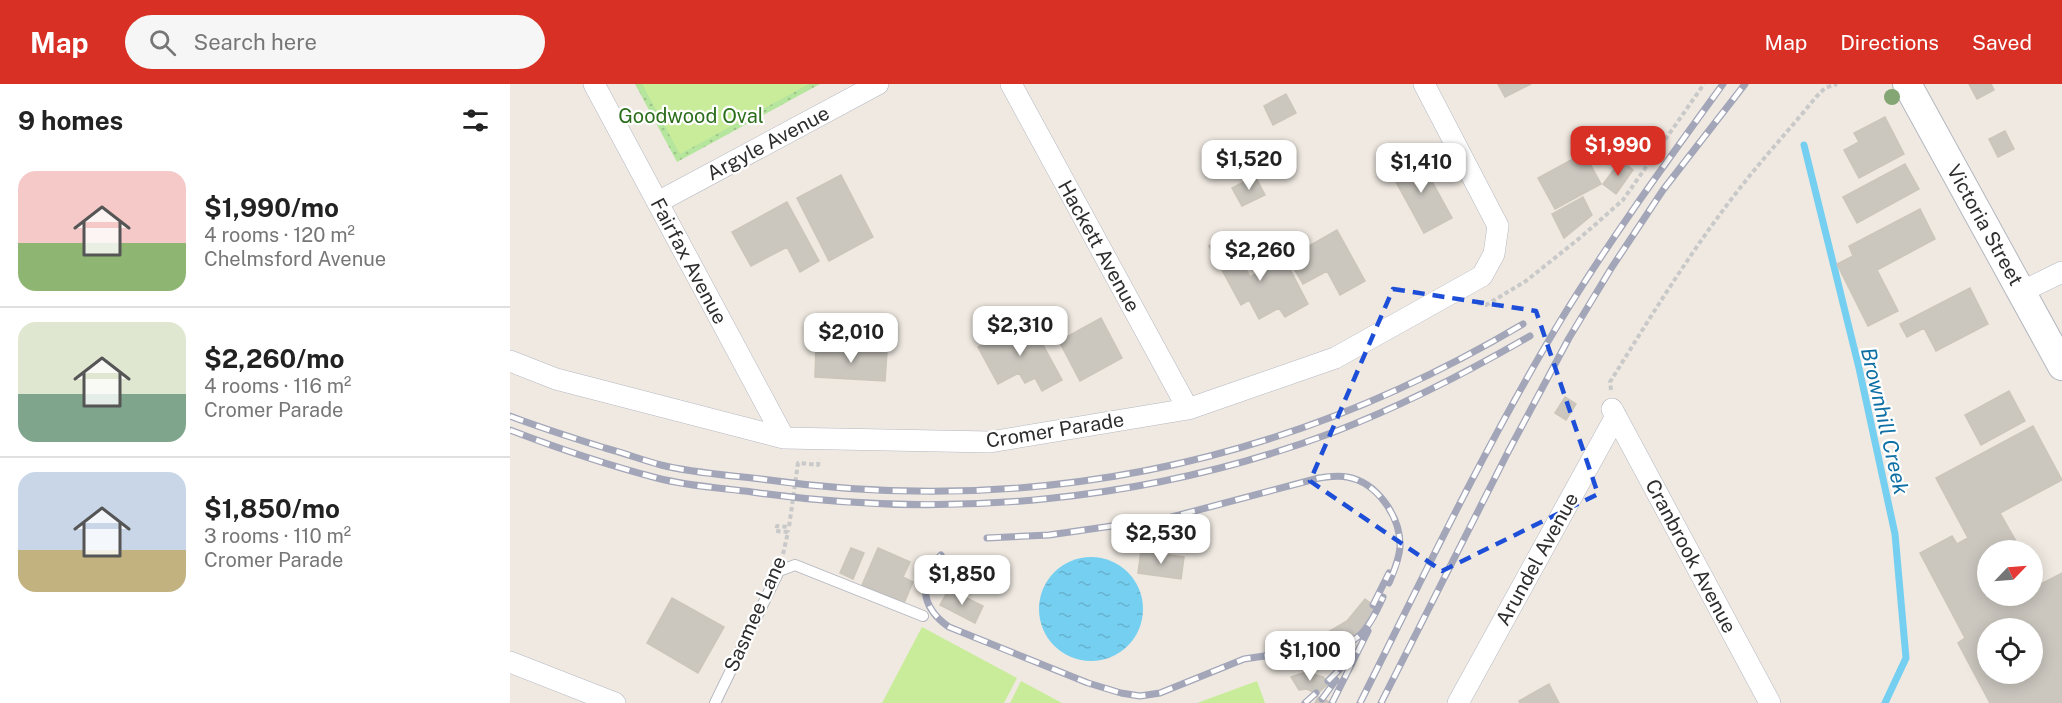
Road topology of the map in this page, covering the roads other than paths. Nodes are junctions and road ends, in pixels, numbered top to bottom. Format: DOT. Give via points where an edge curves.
graph roads {
  1 [pos="594,84"];
  2 [pos="878,84"];
  3 [pos="1011,84"];
  4 [pos="1424,84"];
  5 [pos="1907,84"];
  6 [pos="658,202"];
  7 [pos="2062,272"];
  8 [pos="2021,292"];
  9 [pos="510,361"];
  10 [pos="2062,366"];
  11 [pos="1188,409"];
  12 [pos="1614,412"];
  13 [pos="784,438"];
  14 [pos="923,616"];
  15 [pos="510,662"];
  16 [pos="615,703"];
  17 [pos="715,703"];
  18 [pos="1458,703"];
  19 [pos="1770,703"];
  1 -- 6 [label="street, Fairfax Avenue"];
  2 -- 6 [label="street, Argyle Avenue"];
  3 -- 11 [label="street, Hackett Avenue"];
  4 -- 11 [label="street, Cromer Parade" via="1498,226 1494,254 1482,276 1335,358"];
  5 -- 8 [label="street, Victoria Street"];
  6 -- 13 [label="street, Fairfax Avenue"];
  7 -- 8 [label="street"];
  8 -- 10 [label="street, Victoria Street"];
  9 -- 13 [label="street, Cromer Parade" via="556,379"];
  11 -- 13 [label="street, Cromer Parade" via="990,442"];
  12 -- 18 [label="street, Arundel Avenue"];
  12 -- 19 [label="street, Cranbrook Avenue"];
  14 -- 17 [label="lane, Sasmee Lane" via="795,565 779,571"];
  15 -- 16 [label="street"];
}
